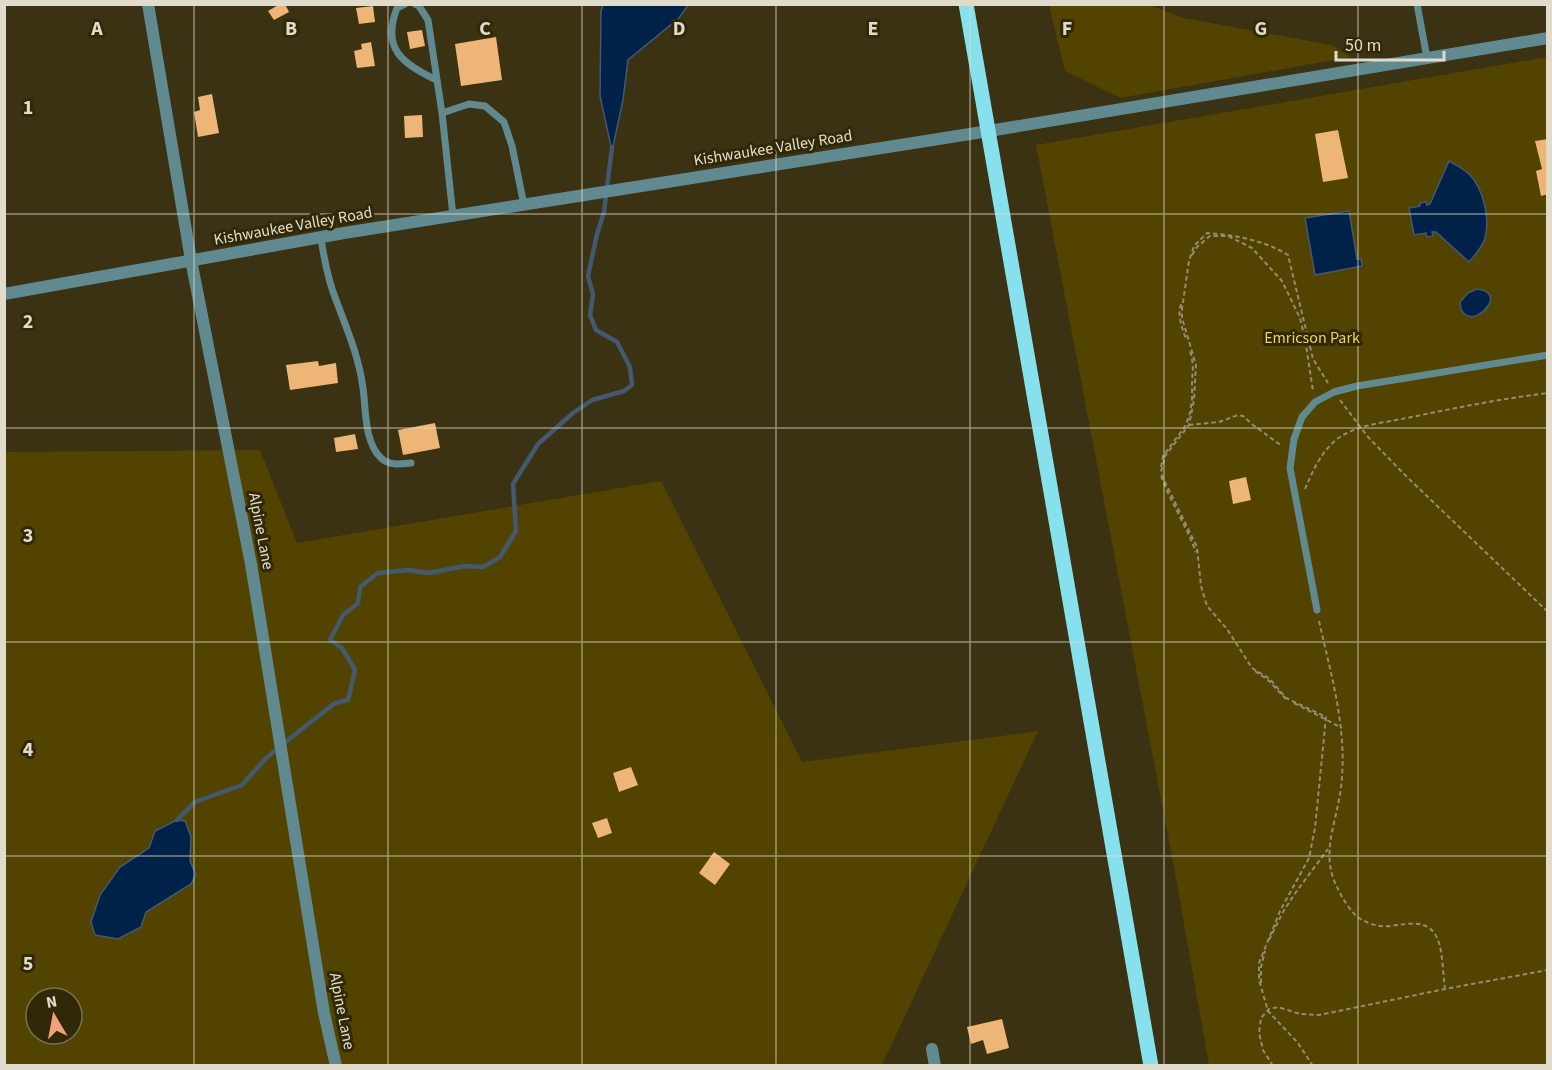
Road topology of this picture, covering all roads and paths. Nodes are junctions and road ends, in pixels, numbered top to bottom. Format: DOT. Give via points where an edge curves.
graph roads {
  1 [pos="148,4"];
  2 [pos="405,4"];
  3 [pos="415,4"];
  4 [pos="966,4"];
  5 [pos="1417,4"];
  6 [pos="1548,38"];
  7 [pos="1427,58"];
  8 [pos="436,80"];
  9 [pos="442,113"];
  10 [pos="989,131"];
  11 [pos="524,205"];
  12 [pos="453,216"];
  13 [pos="321,238"];
  14 [pos="191,260"];
  15 [pos="1189,261"];
  16 [pos="4,294"];
  17 [pos="1548,355"];
  18 [pos="1334,392"];
  19 [pos="1548,393"];
  20 [pos="1315,402"];
  21 [pos="1188,425"];
  22 [pos="1361,428"];
  23 [pos="1292,453"];
  24 [pos="411,463"];
  25 [pos="1298,507"];
  26 [pos="1317,610"];
  27 [pos="1548,612"];
  28 [pos="1326,719"];
  29 [pos="1342,728"];
  30 [pos="1329,848"];
  31 [pos="1548,970"];
  32 [pos="1445,988"];
  33 [pos="1268,1010"];
  34 [pos="932,1049"];
  35 [pos="336,1065"];
  36 [pos="935,1065"];
  37 [pos="1151,1065"];
  38 [pos="1273,1065"];
  39 [pos="1313,1065"];
  1 -- 14 [label="street, Alpine Lane"];
  2 -- 8 [label="lane" via="397,8 391,22 398,54 412,68"];
  3 -- 8 [label="lane" via="428,20"];
  4 -- 10 [label="main road"];
  5 -- 7 [label="lane"];
  6 -- 7 [label="street, Kishwaukee Valley Road"];
  7 -- 10 [label="street, Kishwaukee Valley Road"];
  8 -- 9 [label="lane"];
  9 -- 11 [label="lane" via="469,104 485,106 504,122"];
  9 -- 12 [label="lane"];
  10 -- 11 [label="street, Kishwaukee Valley Road"];
  10 -- 37 [label="main road"];
  11 -- 12 [label="street, Kishwaukee Valley Road"];
  12 -- 13 [label="street, Kishwaukee Valley Road"];
  13 -- 14 [label="street, Kishwaukee Valley Road"];
  13 -- 24 [label="lane" via="329,279 360,368 365,415 374,449 382,459 395,465"];
  14 -- 16 [label="street, Kishwaukee Valley Road"];
  14 -- 35 [label="street, Alpine Lane" via="251,564 324,1013"];
  15 -- 18 [label="path" via="1194,246 1207,232 1276,247 1288,255 1313,360"];
  15 -- 20 [label="path" via="1210,236 1228,236 1252,248 1282,281 1300,318"];
  15 -- 21 [label="path" via="1179,310 1193,365"];
  17 -- 18 [label="lane"];
  18 -- 20 [label="lane"];
  18 -- 22 [label="path"];
  19 -- 22 [label="path"];
  20 -- 23 [label="lane" via="1302,417"];
  21 -- 23 [label="path" via="1243,416"];
  21 -- 28 [label="path" via="1163,456 1160,471 1196,548 1206,606 1251,669 1269,680 1284,698"];
  22 -- 25 [label="path" via="1344,434 1317,461"];
  22 -- 27 [label="path"];
  23 -- 25 [label="lane" via="1290,468"];
  25 -- 26 [label="lane"];
  26 -- 29 [label="path"];
  28 -- 29 [label="path"];
  28 -- 33 [label="path" via="1309,858 1258,963"];
  29 -- 30 [label="path" via="1341,787"];
  30 -- 32 [label="path" via="1329,866 1337,889 1356,917 1382,926 1423,925 1433,932 1439,943"];
  30 -- 33 [label="path" via="1283,912 1265,948 1261,985"];
  31 -- 32 [label="path"];
  32 -- 33 [label="path" via="1319,1016 1278,1008"];
  33 -- 38 [label="path" via="1261,1018 1259,1033 1263,1050"];
  33 -- 39 [label="path"];
  34 -- 36 [label="street"];
}
